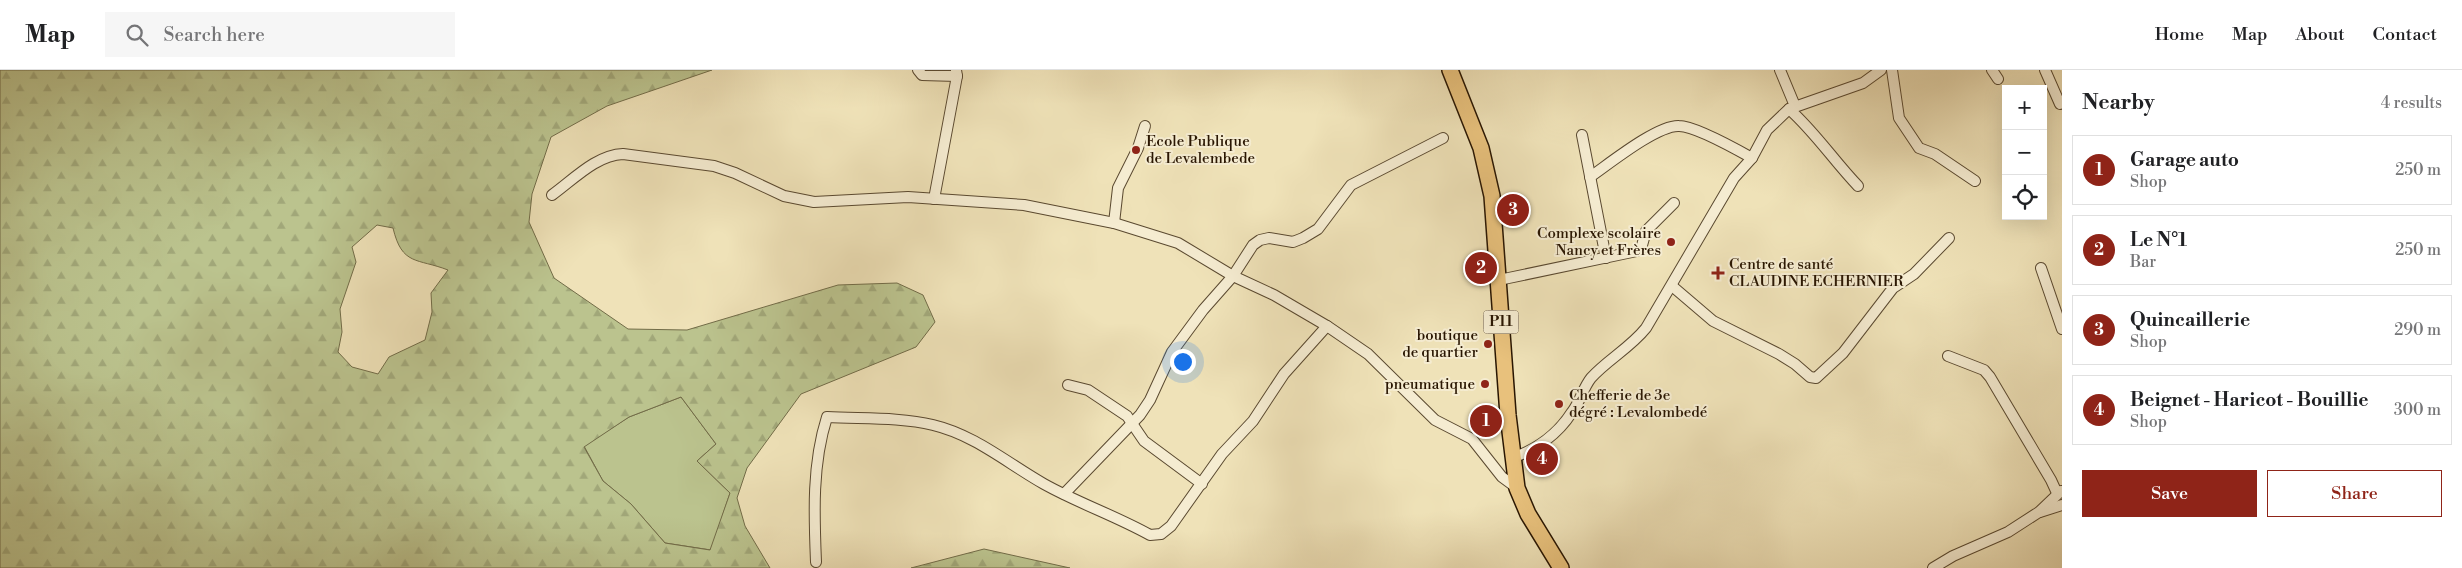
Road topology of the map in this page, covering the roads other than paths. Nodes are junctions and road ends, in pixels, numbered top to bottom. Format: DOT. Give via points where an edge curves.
graph roads {
  1 [pos="918,70"];
  2 [pos="1450,70"];
  3 [pos="1780,70"];
  4 [pos="1881,70"];
  5 [pos="1892,70"];
  6 [pos="2045,70"];
  7 [pos="956,73"];
  8 [pos="2060,104"];
  9 [pos="1792,107"];
  10 [pos="1145,126"];
  11 [pos="1582,135"];
  12 [pos="1443,138"];
  13 [pos="1752,158"];
  14 [pos="1590,177"];
  15 [pos="1975,181"];
  16 [pos="1858,186"];
  17 [pos="552,195"];
  18 [pos="934,199"];
  19 [pos="1674,203"];
  20 [pos="1114,223"];
  21 [pos="1949,238"];
  22 [pos="1606,258"];
  23 [pos="2041,268"];
  24 [pos="1233,276"];
  25 [pos="1499,280"];
  26 [pos="1672,286"];
  27 [pos="1327,326"];
  28 [pos="2062,329"];
  29 [pos="1948,356"];
  30 [pos="1068,385"];
  31 [pos="1134,424"];
  32 [pos="1512,458"];
  33 [pos="1202,484"];
  34 [pos="1517,488"];
  35 [pos="2059,492"];
  36 [pos="1064,494"];
  37 [pos="2062,505"];
  38 [pos="2039,512"];
  39 [pos="816,562"];
  40 [pos="1561,568"];
  41 [pos="1933,568"];
  1 -- 7 [label="street" via="922,75"];
  2 -- 25 [label="main road, P11" via="1481,148 1492,196"];
  3 -- 9 [label="street"];
  4 -- 9 [label="street" via="1863,83"];
  5 -- 15 [label="street" via="1898,118 1919,148 1935,154"];
  6 -- 8 [label="street"];
  7 -- 18 [label="street"];
  9 -- 13 [label="street" via="1767,130"];
  9 -- 16 [label="street" via="1836,164"];
  10 -- 20 [label="street" via="1118,188"];
  11 -- 14 [label="street"];
  12 -- 24 [label="street" via="1351,185 1318,229 1304,238 1293,242 1269,238 1260,240 1253,245"];
  13 -- 14 [label="street" via="1689,127 1672,126 1636,145"];
  13 -- 26 [label="street" via="1734,178"];
  14 -- 22 [label="street"];
  17 -- 18 [label="street" via="600,160 611,154 623,154 714,166 735,172 784,196 814,202 908,197"];
  18 -- 20 [label="street" via="1042,207"];
  19 -- 22 [label="street" via="1646,231 1641,249"];
  20 -- 24 [label="street" via="1178,243"];
  21 -- 26 [label="street" via="1914,274 1894,288 1843,353 1816,378 1779,354 1712,321"];
  22 -- 25 [label="street"];
  23 -- 28 [label="street"];
  24 -- 27 [label="street" via="1250,282"];
  24 -- 31 [label="street" via="1172,352 1150,400"];
  25 -- 32 [label="main road, P11"];
  26 -- 32 [label="street" via="1640,336 1592,378 1568,418 1543,443"];
  27 -- 33 [label="street" via="1284,374 1253,421 1222,454"];
  27 -- 34 [label="street" via="1368,354 1435,420 1472,439 1502,477"];
  29 -- 35 [label="street" via="1984,370 1990,377"];
  30 -- 31 [label="street" via="1088,390"];
  31 -- 33 [label="street" via="1144,441"];
  31 -- 36 [label="street"];
  32 -- 34 [label="main road, P11"];
  33 -- 36 [label="street" via="1171,526 1156,535"];
  34 -- 40 [label="main road, P11" via="1528,514"];
  35 -- 38 [label="street"];
  36 -- 39 [label="street" via="977,441 949,430 912,422 827,417 814,490"];
  37 -- 38 [label="street"];
  38 -- 41 [label="street" via="2008,532"];
}
